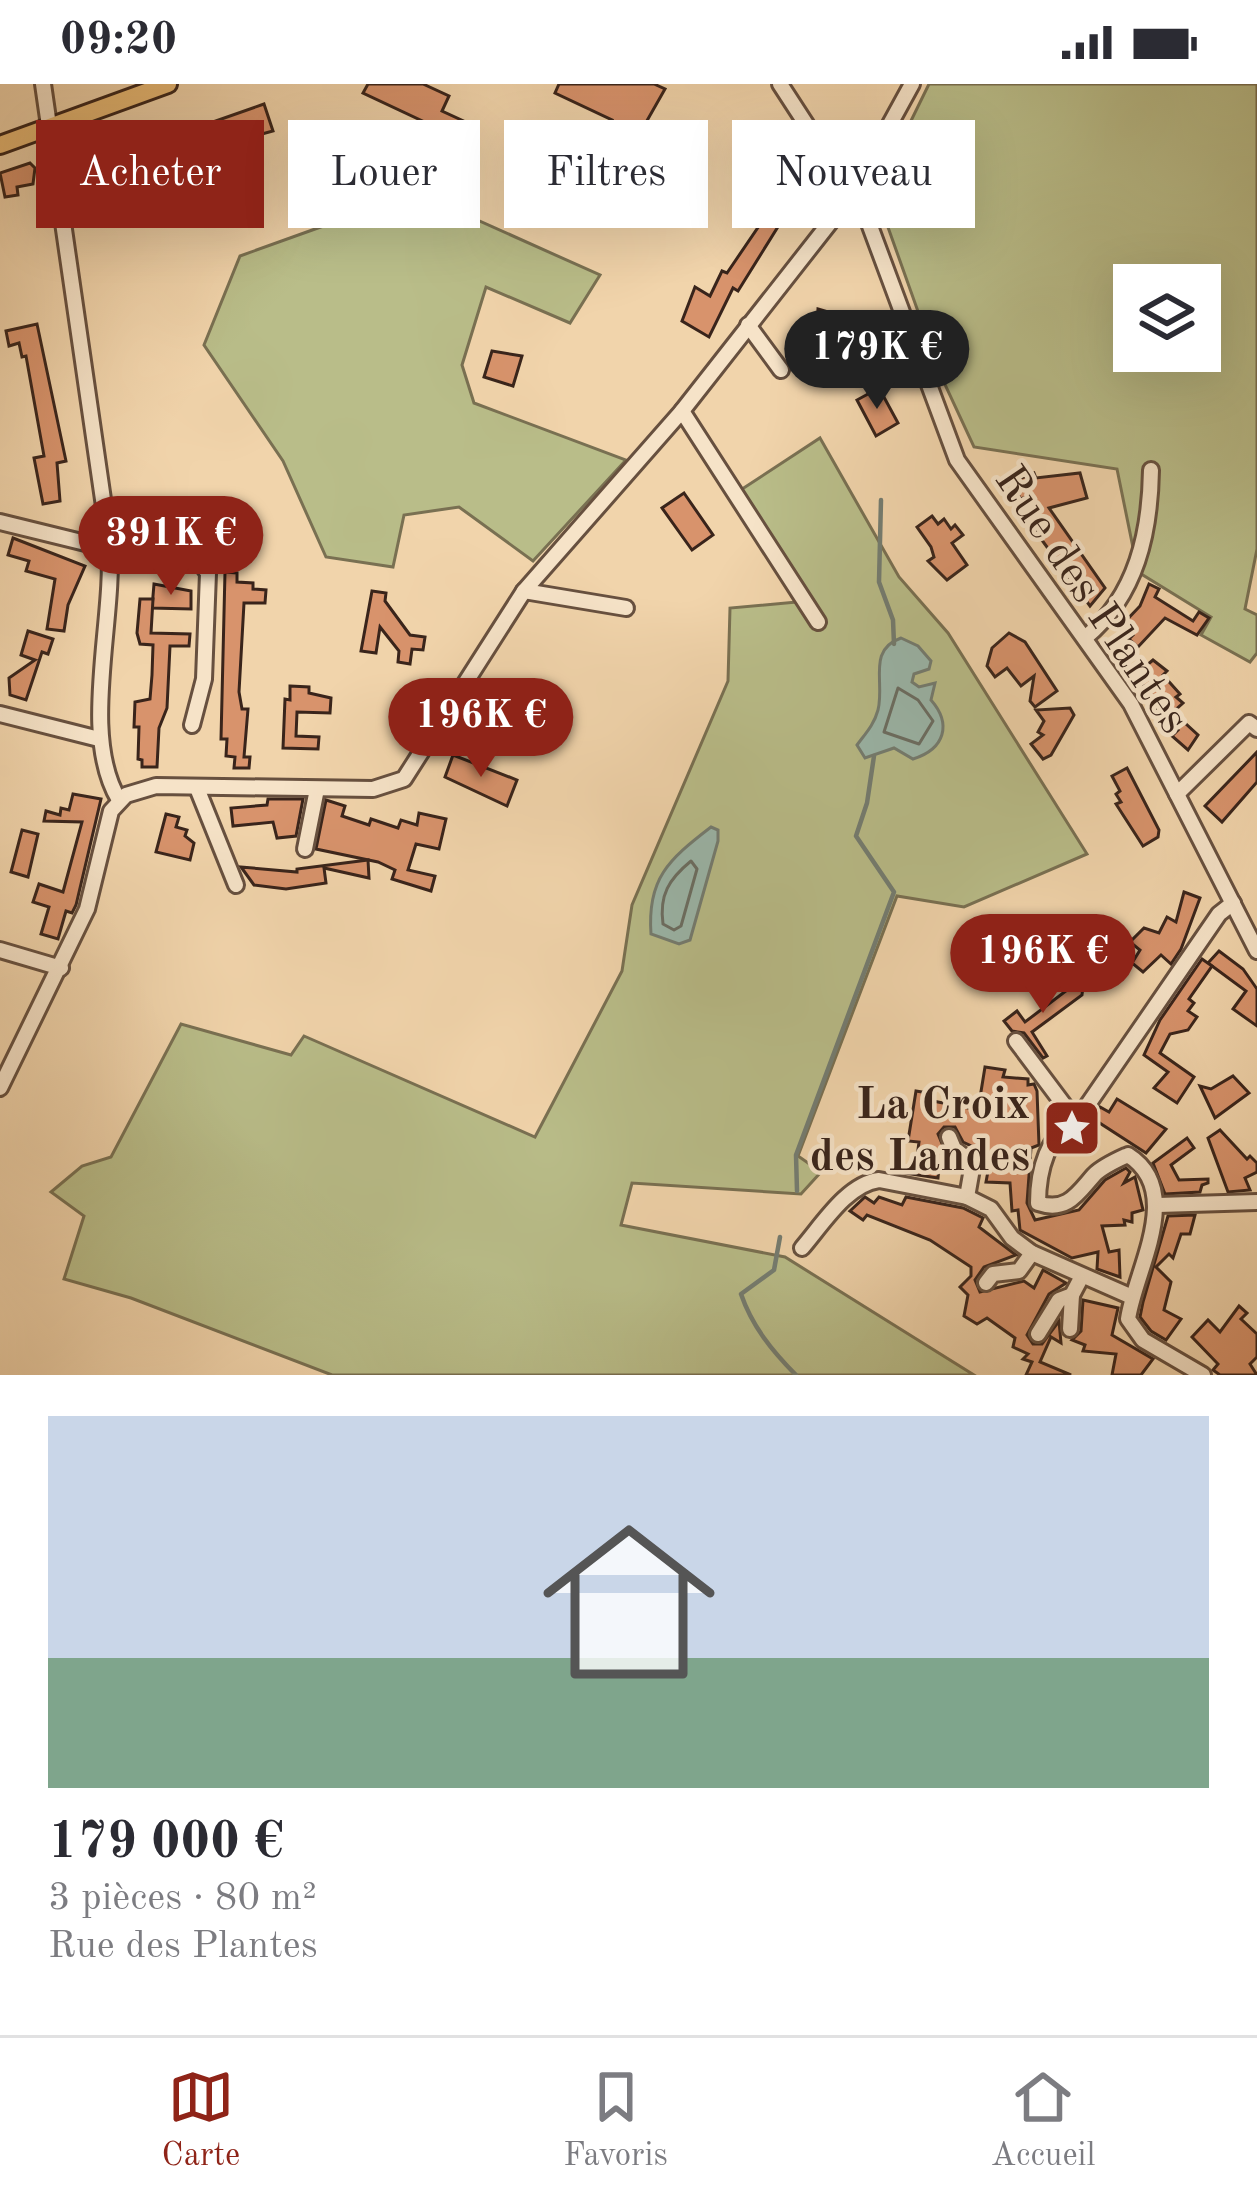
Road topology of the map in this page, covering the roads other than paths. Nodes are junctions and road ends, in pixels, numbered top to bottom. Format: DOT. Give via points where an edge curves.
graph roads {
  1 [pos="44,84"];
  2 [pos="168,84"];
  3 [pos="781,84"];
  4 [pos="911,84"];
  5 [pos="50,120"];
  6 [pos="70,120"];
  7 [pos="806,120"];
  8 [pos="892,120"];
  9 [pos="36,132"];
  10 [pos="0,145"];
  11 [pos="65,228"];
  12 [pos="825,228"];
  13 [pos="868,228"];
  14 [pos="748,325"];
  15 [pos="781,370"];
  16 [pos="682,411"];
  17 [pos="1151,470"];
  18 [pos="0,522"];
  19 [pos="110,549"];
  20 [pos="524,591"];
  21 [pos="626,608"];
  22 [pos="818,622"];
  23 [pos="1086,637"];
  24 [pos="0,713"];
  25 [pos="192,725"];
  26 [pos="1257,729"];
  27 [pos="99,739"];
  28 [pos="197,788"];
  29 [pos="317,789"];
  30 [pos="1177,794"];
  31 [pos="119,800"];
  32 [pos="305,849"];
  33 [pos="236,885"];
  34 [pos="1233,903"];
  35 [pos="0,950"];
  36 [pos="1257,951"];
  37 [pos="61,968"];
  38 [pos="1016,1041"];
  39 [pos="0,1088"];
  40 [pos="1074,1115"];
  41 [pos="949,1137"];
  42 [pos="967,1197"];
  43 [pos="1257,1202"];
  44 [pos="1158,1205"];
  45 [pos="802,1248"];
  46 [pos="1031,1253"];
  47 [pos="1082,1276"];
  48 [pos="986,1283"];
  49 [pos="1072,1295"];
  50 [pos="1132,1297"];
  51 [pos="1070,1329"];
  52 [pos="1038,1334"];
  53 [pos="1204,1375"];
  1 -- 5 [label="street"];
  2 -- 6 [label="main road"];
  3 -- 7 [label="street, Rue des Plantes"];
  4 -- 8 [label="street"];
  9 -- 10 [label="main road"];
  11 -- 19 [label="street"];
  12 -- 14 [label="street"];
  13 -- 23 [label="street, Rue des Plantes" via="957,460"];
  14 -- 15 [label="street"];
  14 -- 16 [label="street"];
  16 -- 20 [label="street"];
  16 -- 22 [label="street"];
  17 -- 23 [label="street" via="1150,525 1133,576"];
  18 -- 19 [label="street"];
  19 -- 25 [label="street" via="200,561 208,573 204,679"];
  19 -- 27 [label="street"];
  20 -- 21 [label="street"];
  20 -- 29 [label="street" via="404,779 373,789"];
  23 -- 30 [label="street, Rue des Plantes"];
  24 -- 27 [label="street"];
  26 -- 30 [label="street" via="1249,723"];
  27 -- 31 [label="street"];
  28 -- 29 [label="street"];
  28 -- 31 [label="street" via="156,786"];
  28 -- 33 [label="street"];
  29 -- 32 [label="street"];
  30 -- 34 [label="street, Rue des Plantes"];
  31 -- 37 [label="street"];
  34 -- 36 [label="street, Rue des Plantes"];
  34 -- 40 [label="street"];
  35 -- 37 [label="street"];
  37 -- 39 [label="street"];
  38 -- 40 [label="street"];
  40 -- 44 [label="street" via="1042,1166 1038,1203 1077,1198 1097,1171 1129,1155"];
  41 -- 42 [label="street" via="974,1163"];
  42 -- 45 [label="street" via="865,1181"];
  42 -- 46 [label="street" via="991,1208"];
  43 -- 44 [label="street"];
  44 -- 50 [label="street"];
  46 -- 47 [label="street"];
  46 -- 48 [label="street" via="1019,1271 993,1274"];
  47 -- 49 [label="street"];
  47 -- 50 [label="street"];
  49 -- 51 [label="street"];
  49 -- 52 [label="street" via="1059,1300"];
  50 -- 53 [label="street" via="1132,1328 1143,1340"];
}
